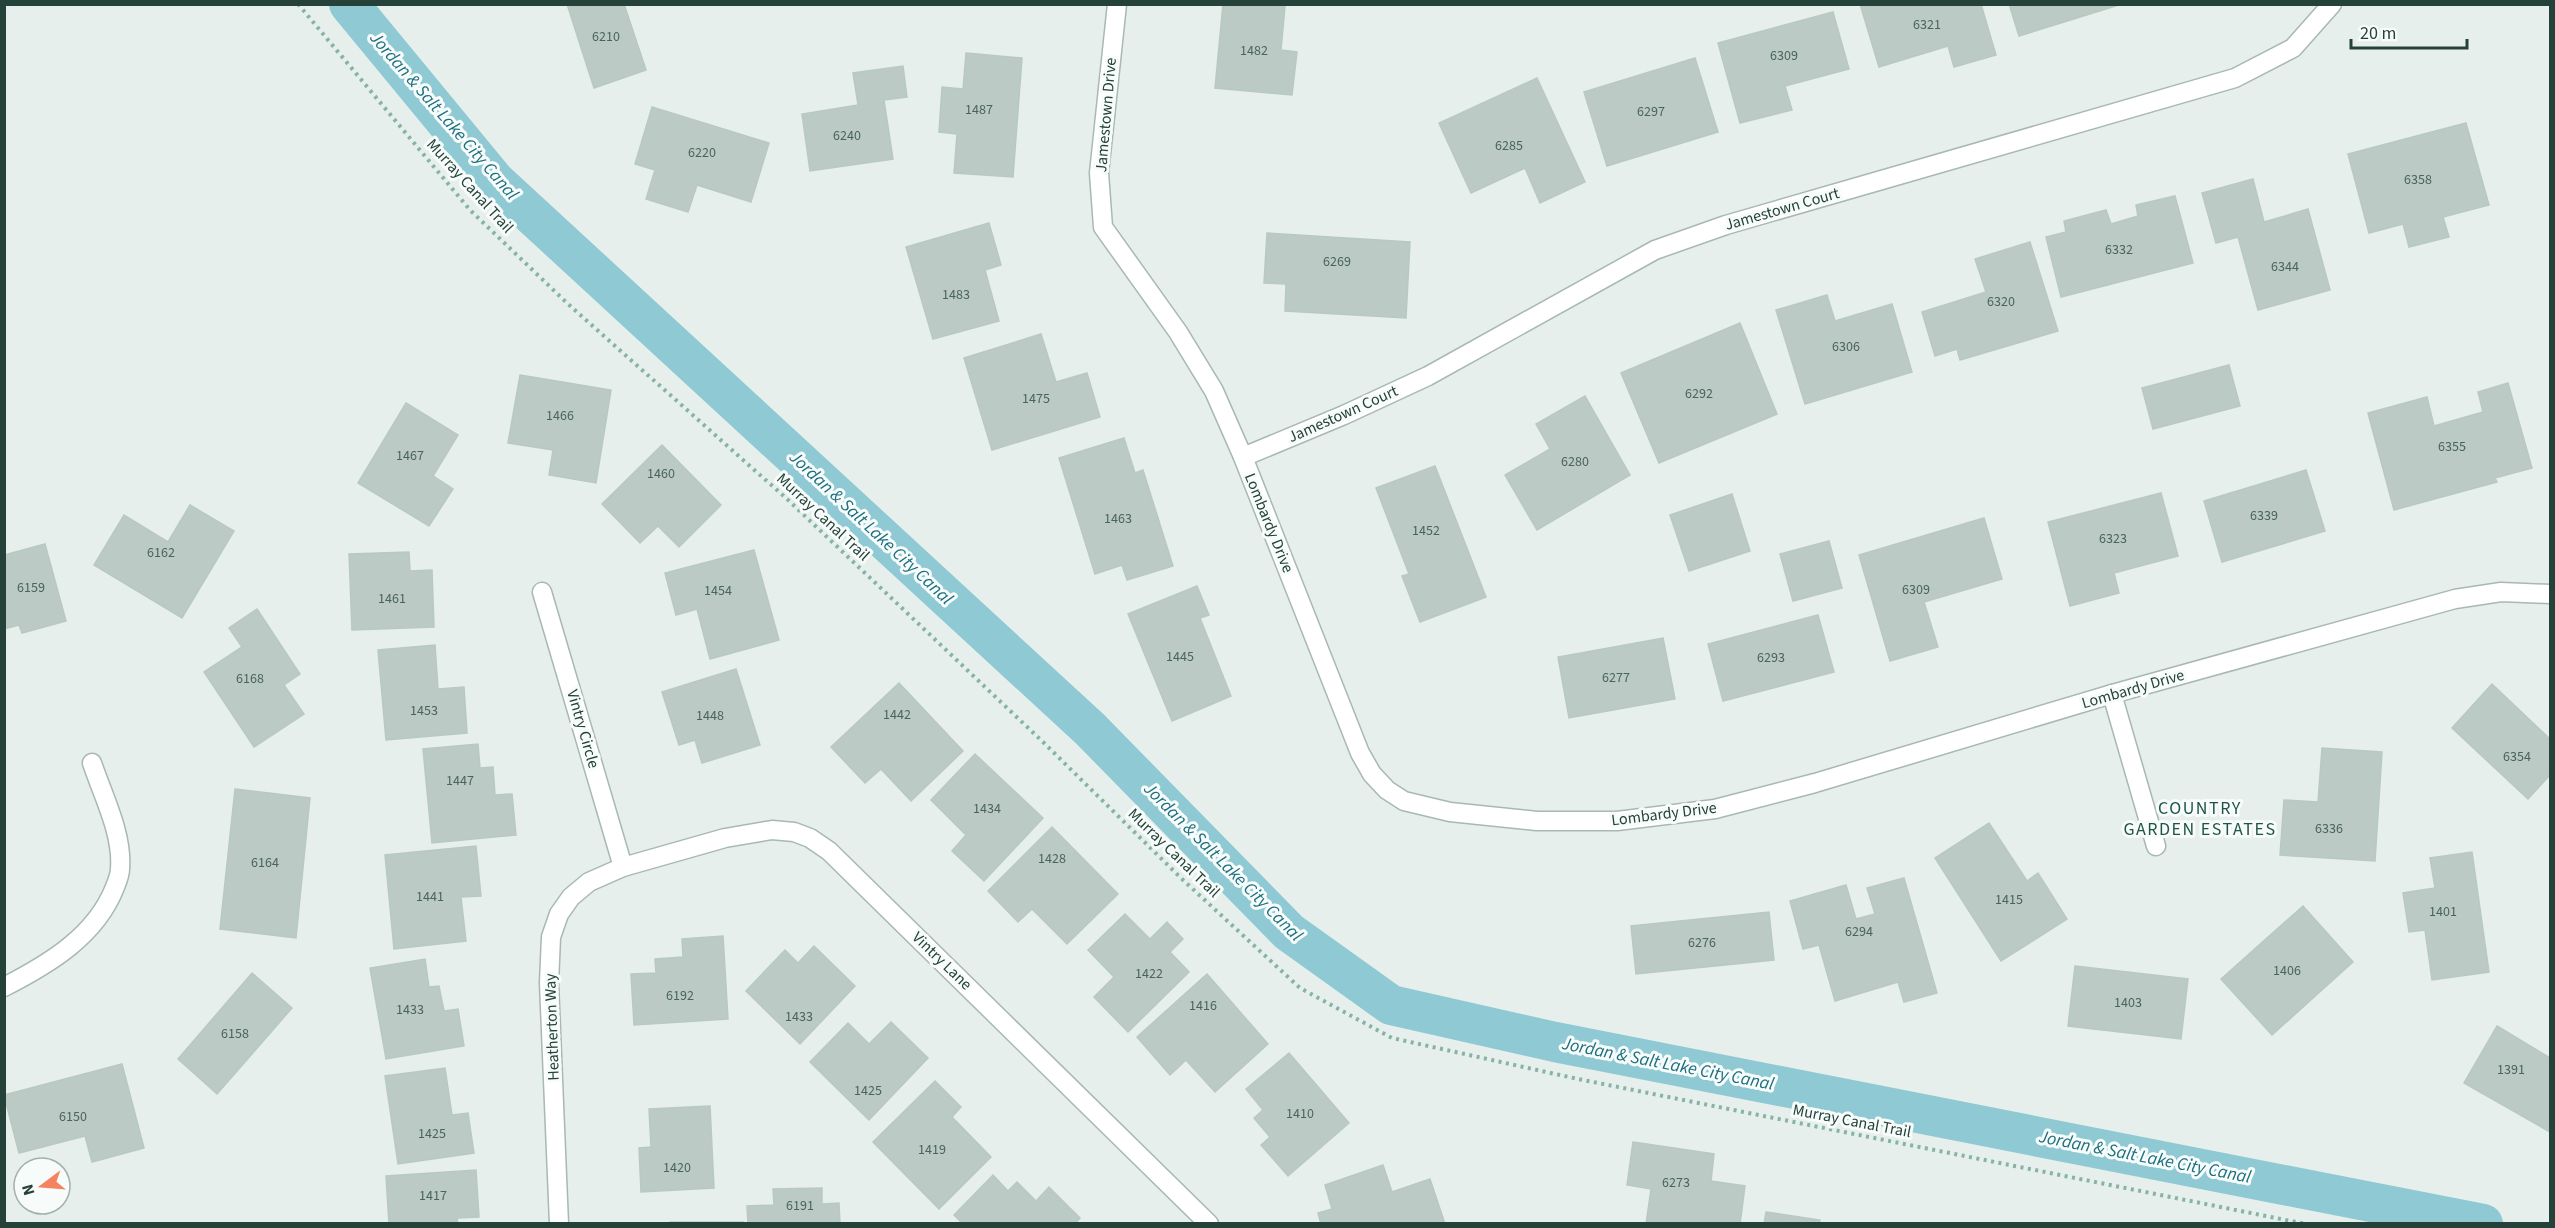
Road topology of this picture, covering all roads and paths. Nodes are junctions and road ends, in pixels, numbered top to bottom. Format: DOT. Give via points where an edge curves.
graph roads {
  1 [pos="298,4"];
  2 [pos="1117,4"];
  3 [pos="2332,4"];
  4 [pos="1103,226"];
  5 [pos="1243,457"];
  6 [pos="542,592"];
  7 [pos="2550,594"];
  8 [pos="2112,694"];
  9 [pos="92,763"];
  10 [pos="2156,846"];
  11 [pos="624,867"];
  12 [pos="4,987"];
  13 [pos="560,1224"];
  14 [pos="1209,1224"];
  15 [pos="2306,1224"];
  1 -- 15 [label="path, Murray Canal Trail" via="470,210 568,304 787,499 1300,988 1392,1038 1578,1079"];
  2 -- 4 [label="street, Jamestown Drive" via="1099,173"];
  3 -- 5 [label="street, Jamestown Court" via="2293,48 2235,78 1726,225 1655,250 1428,376"];
  4 -- 5 [label="street, Lombardy Drive" via="1178,332 1214,391"];
  5 -- 8 [label="street, Lombardy Drive" via="1360,753 1372,774 1404,801 1450,812 1537,821 1617,821 1715,809"];
  6 -- 11 [label="street, Vintry Circle"];
  7 -- 8 [label="street, Lombardy Drive" via="2501,592 2455,599"];
  8 -- 10 [label="street"];
  9 -- 12 [label="street" via="117,839 121,871 110,899 77,940 43,967"];
  11 -- 13 [label="street, Heatherton Way" via="589,882 571,897 559,914 551,938 549,983"];
  11 -- 14 [label="street, Vintry Lane" via="725,837 772,830 810,838 837,859"];
}
